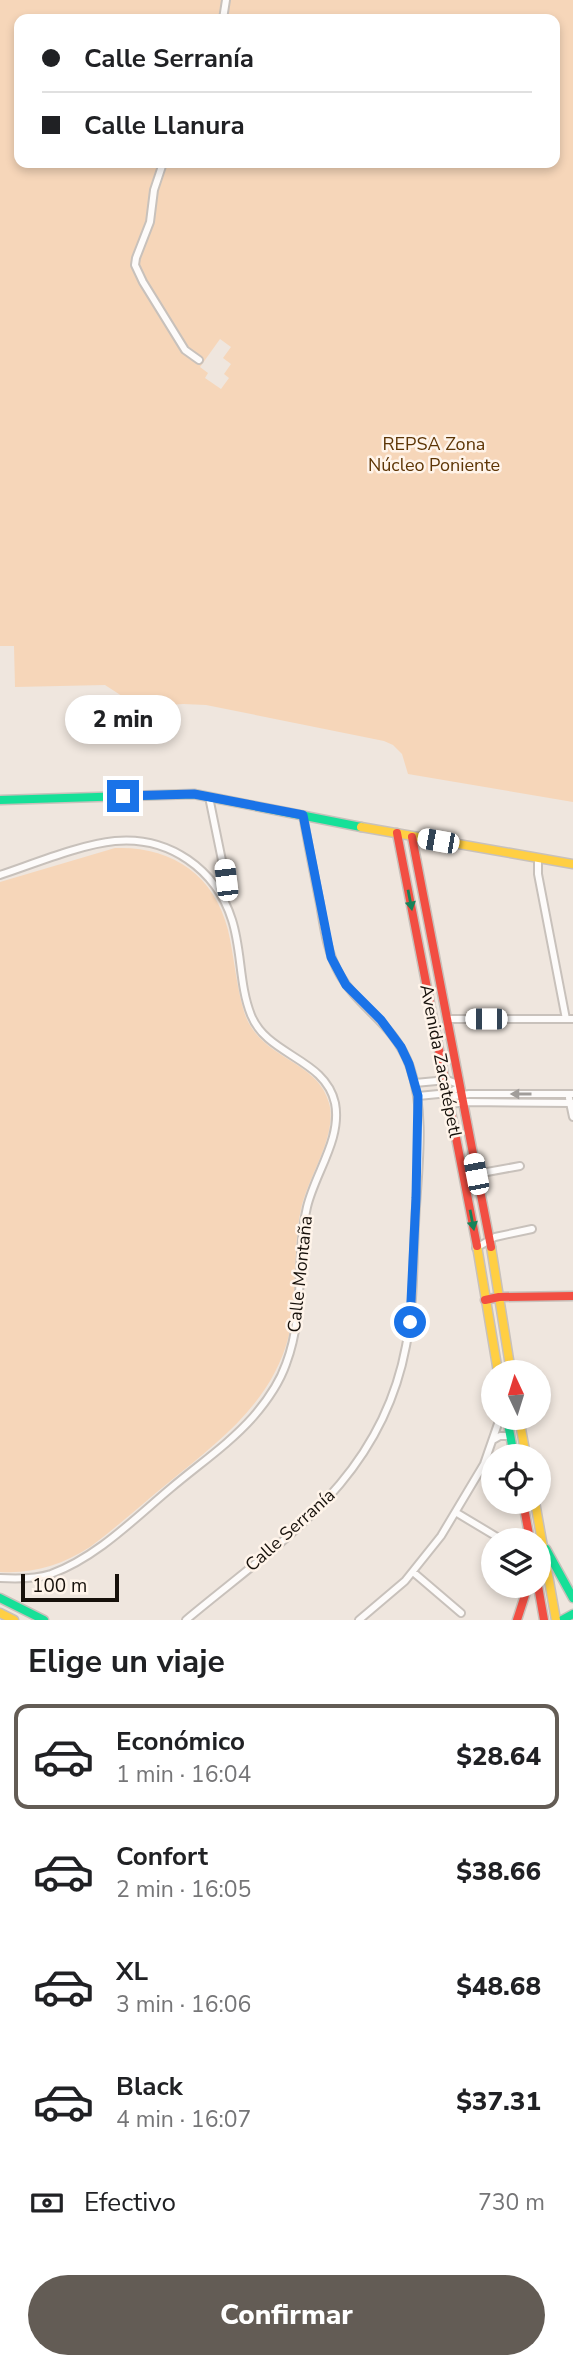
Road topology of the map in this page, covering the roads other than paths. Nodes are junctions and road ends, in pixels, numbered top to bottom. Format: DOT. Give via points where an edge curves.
graph roads {
  1 [pos="161,168"];
  2 [pos="199,360"];
  3 [pos="209,797"];
  4 [pos="0,800"];
  5 [pos="303,815"];
  6 [pos="397,833"];
  7 [pos="412,837"];
  8 [pos="538,858"];
  9 [pos="418,864"];
  10 [pos="573,864"];
  11 [pos="404,867"];
  12 [pos="0,875"];
  13 [pos="226,880"];
  14 [pos="435,953"];
  15 [pos="421,956"];
  16 [pos="448,1019"];
  17 [pos="569,1019"];
  18 [pos="445,1080"];
  19 [pos="415,1083"];
  20 [pos="460,1092"];
  21 [pos="571,1094"];
  22 [pos="418,1096"];
  23 [pos="448,1098"];
  24 [pos="572,1102"];
  25 [pos="573,1117"];
  26 [pos="520,1166"];
  27 [pos="476,1174"];
  28 [pos="532,1229"];
  29 [pos="489,1241"];
  30 [pos="477,1248"];
  31 [pos="573,1296"];
  32 [pos="499,1297"];
  33 [pos="485,1300"];
  34 [pos="496,1360"];
  35 [pos="510,1360"];
  36 [pos="496,1430"];
  37 [pos="509,1430"];
  38 [pos="510,1436"];
  39 [pos="493,1440"];
  40 [pos="512,1444"];
  41 [pos="457,1513"];
  42 [pos="482,1528"];
  43 [pos="551,1558"];
  44 [pos="413,1572"];
  45 [pos="0,1578"];
  46 [pos="11,1579"];
  47 [pos="0,1585"];
  48 [pos="551,1593"];
  49 [pos="1,1598"];
  50 [pos="524,1598"];
  51 [pos="540,1598"];
  52 [pos="573,1598"];
  53 [pos="0,1613"];
  54 [pos="461,1613"];
  55 [pos="573,1614"];
  56 [pos="14,1620"];
  57 [pos="44,1620"];
  58 [pos="186,1620"];
  59 [pos="359,1620"];
  60 [pos="517,1620"];
  61 [pos="544,1620"];
  62 [pos="556,1620"];
  63 [pos="562,1620"];
  1 -- 2 [label="street" via="135,265 185,350"];
  3 -- 4 [label="main road"];
  3 -- 5 [label="main road"];
  3 -- 13 [label="street"];
  5 -- 6 [label="main road"];
  5 -- 19 [label="street, Calle Serranía" via="331,957 346,985 401,1047"];
  6 -- 7 [label="main road"];
  6 -- 11 [label="main road, Avenida Zacatépetl"];
  7 -- 8 [label="main road"];
  7 -- 9 [label="main road, Avenida Zacatépetl"];
  8 -- 10 [label="main road"];
  8 -- 17 [label="street"];
  9 -- 11 [label="main road"];
  9 -- 14 [label="main road, Avenida Zacatépetl"];
  11 -- 15 [label="main road, Avenida Zacatépetl, one-way"];
  12 -- 46 [label="street, Calle Montaña" via="114,841 155,844 192,862 213,882 229,912 254,1023 272,1043 320,1076 336,1112 334,1133 306,1213 295,1335 286,1367 268,1397 235,1435 93,1551 49,1574"];
  14 -- 15 [label="main road"];
  14 -- 16 [label="main road, Avenida Zacatépetl"];
  15 -- 18 [label="main road, Avenida Zacatépetl"];
  16 -- 17 [label="street"];
  16 -- 20 [label="main road, Avenida Zacatépetl"];
  18 -- 19 [label="street"];
  18 -- 20 [label="street"];
  18 -- 23 [label="main road, Avenida Zacatépetl"];
  19 -- 22 [label="street, Calle Serranía"];
  21 -- 20 [label="street, one-way"];
  20 -- 23 [label="street"];
  20 -- 23 [label="street"];
  20 -- 24 [label="street"];
  20 -- 27 [label="main road, Avenida Zacatépetl"];
  21 -- 24 [label="street"];
  22 -- 23 [label="street"];
  22 -- 58 [label="street, Calle Serranía" via="410,1322 401,1371 380,1425 332,1496"];
  23 -- 30 [label="main road, Avenida Zacatépetl, one-way"];
  24 -- 25 [label="street"];
  26 -- 27 [label="street"];
  27 -- 29 [label="main road, Avenida Zacatépetl"];
  28 -- 29 [label="street"];
  29 -- 30 [label="street"];
  29 -- 32 [label="main road, Avenida Zacatépetl"];
  30 -- 33 [label="main road, Avenida Zacatépetl"];
  31 -- 32 [label="main road"];
  32 -- 33 [label="main road"];
  32 -- 35 [label="main road, Avenida Zacatépetl"];
  33 -- 34 [label="main road, Avenida Zacatépetl"];
  36 -- 39 [label="street"];
  37 -- 38 [label="main road"];
  38 -- 39 [label="street"];
  38 -- 40 [label="main road"];
  39 -- 41 [label="street"];
  41 -- 42 [label="street"];
  41 -- 44 [label="street"];
  43 -- 52 [label="main road"];
  44 -- 54 [label="street"];
  44 -- 59 [label="street"];
  45 -- 46 [label="street, Calle Montaña"];
  46 -- 47 [label="street"];
  48 -- 62 [label="main road"];
  49 -- 57 [label="main road"];
  50 -- 60 [label="main road"];
  51 -- 61 [label="main road"];
  53 -- 56 [label="main road"];
  55 -- 63 [label="main road"];
}
